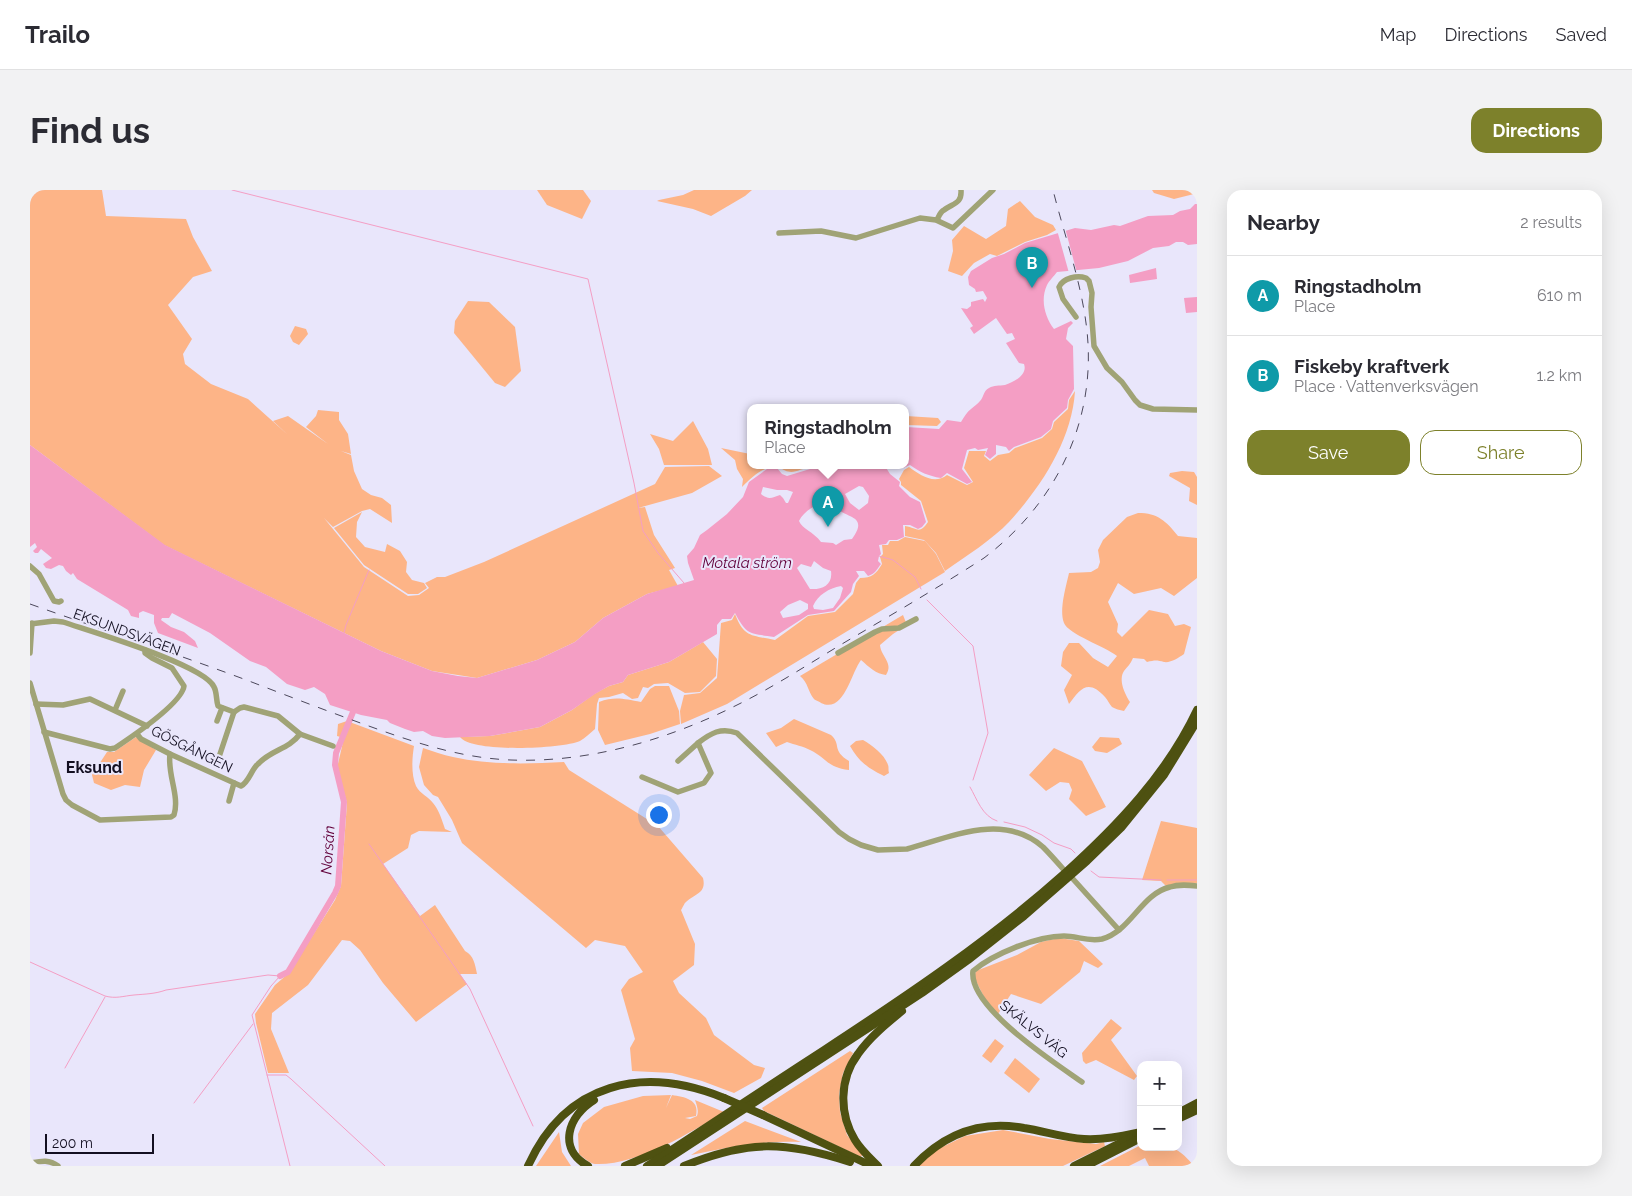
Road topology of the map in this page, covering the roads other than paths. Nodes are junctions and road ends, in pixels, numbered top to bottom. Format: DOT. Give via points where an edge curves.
graph roads {
  1 [pos="962,190"];
  2 [pos="993,190"];
  3 [pos="937,220"];
  4 [pos="779,233"];
  5 [pos="1076,317"];
  6 [pos="1197,410"];
  7 [pos="30,566"];
  8 [pos="61,601"];
  9 [pos="916,620"];
  10 [pos="31,623"];
  11 [pos="145,650"];
  12 [pos="30,653"];
  13 [pos="838,654"];
  14 [pos="30,683"];
  15 [pos="123,691"];
  16 [pos="36,704"];
  17 [pos="222,708"];
  18 [pos="115,710"];
  19 [pos="1197,710"];
  20 [pos="234,712"];
  21 [pos="217,720"];
  22 [pos="1197,721"];
  23 [pos="147,726"];
  24 [pos="44,732"];
  25 [pos="136,734"];
  26 [pos="300,734"];
  27 [pos="698,743"];
  28 [pos="333,746"];
  29 [pos="170,754"];
  30 [pos="220,757"];
  31 [pos="678,761"];
  32 [pos="642,777"];
  33 [pos="236,784"];
  34 [pos="228,801"];
  35 [pos="1064,870"];
  36 [pos="1073,879"];
  37 [pos="1197,886"];
  38 [pos="1119,930"];
  39 [pos="922,993"];
  40 [pos="1082,1082"];
  41 [pos="722,1100"];
  42 [pos="1197,1103"];
  43 [pos="1197,1110"];
  44 [pos="1182,1111"];
  45 [pos="761,1117"];
  46 [pos="1182,1117"];
  47 [pos="1137,1133"];
  48 [pos="1137,1134"];
  49 [pos="694,1136"];
  50 [pos="1137,1140"];
  51 [pos="850,1162"];
  52 [pos="30,1163"];
  53 [pos="58,1166"];
  54 [pos="528,1166"];
  55 [pos="588,1166"];
  56 [pos="625,1166"];
  57 [pos="647,1166"];
  58 [pos="658,1166"];
  59 [pos="684,1166"];
  60 [pos="858,1166"];
  61 [pos="872,1166"];
  62 [pos="878,1166"];
  63 [pos="914,1166"];
  64 [pos="1074,1166"];
  65 [pos="1086,1166"];
  1 -- 3 [label="street" via="961,199 942,211"];
  2 -- 3 [label="street" via="953,228"];
  3 -- 4 [label="street" via="920,218 856,238 822,230"];
  5 -- 6 [label="street" via="1063,299 1060,285 1064,280 1079,276 1086,278 1092,288 1094,346 1107,368 1140,405 1153,409"];
  7 -- 8 [label="street" via="39,574 54,601"];
  9 -- 13 [label="street" via="899,628 875,632"];
  10 -- 11 [label="street, EKSUNDSVÄGEN" via="63,622"];
  10 -- 12 [label="street"];
  11 -- 17 [label="street, EKSUNDSVÄGEN" via="173,661 211,683 218,706"];
  11 -- 23 [label="street" via="148,656 172,668 184,686 183,691"];
  14 -- 16 [label="street"];
  15 -- 18 [label="street"];
  16 -- 18 [label="street" via="63,705 90,699"];
  16 -- 24 [label="street"];
  17 -- 20 [label="street"];
  17 -- 21 [label="street"];
  18 -- 23 [label="street"];
  19 -- 49 [label="highway" via="1176,748 1122,818 1039,896 940,973"];
  20 -- 26 [label="street" via="244,707 278,716"];
  20 -- 30 [label="street"];
  22 -- 39 [label="highway" via="1164,775 1121,828 1024,916"];
  23 -- 25 [label="street"];
  24 -- 25 [label="street" via="105,748 115,748"];
  24 -- 29 [label="street" via="66,800 100,820 174,816"];
  25 -- 29 [label="street, GÖSGÅNGEN"];
  26 -- 28 [label="street"];
  26 -- 33 [label="street" via="290,745 260,762 243,785"];
  27 -- 31 [label="street"];
  27 -- 32 [label="street" via="711,773 704,782 678,792"];
  27 -- 35 [label="street" via="717,731 737,732 838,832 861,845 878,850 907,849 982,829 1000,829 1028,837"];
  29 -- 33 [label="street, GÖSGÅNGEN"];
  33 -- 34 [label="street"];
  36 -- 38 [label="street"];
  37 -- 38 [label="street, SKÄLVS VÄG" via="1169,887 1156,893"];
  38 -- 40 [label="street, SKÄLVS VÄG" via="1103,938 1089,940 1062,936 1038,939 1012,949 973,971 972,977 984,1003"];
  39 -- 58 [label="highway"];
  39 -- 62 [label="highway" via="859,1052 845,1082 843,1104 848,1126 860,1147"];
  41 -- 45 [label="highway"];
  41 -- 54 [label="highway" via="692,1087 662,1082 636,1082 612,1088 583,1101 563,1116 543,1139"];
  41 -- 55 [label="highway" via="684,1089 654,1086 624,1089 597,1099 577,1114 570,1128 572,1150"];
  42 -- 44 [label="highway"];
  43 -- 46 [label="highway"];
  45 -- 51 [label="highway"];
  45 -- 61 [label="highway"];
  47 -- 63 [label="highway" via="1085,1139 1014,1126 980,1127 960,1132 941,1142"];
  48 -- 64 [label="highway"];
  49 -- 56 [label="highway"];
  49 -- 57 [label="highway"];
  50 -- 65 [label="highway"];
  51 -- 59 [label="highway" via="808,1150 766,1146 723,1152"];
  51 -- 60 [label="highway"];
  52 -- 53 [label="street" via="48,1161"];
}
